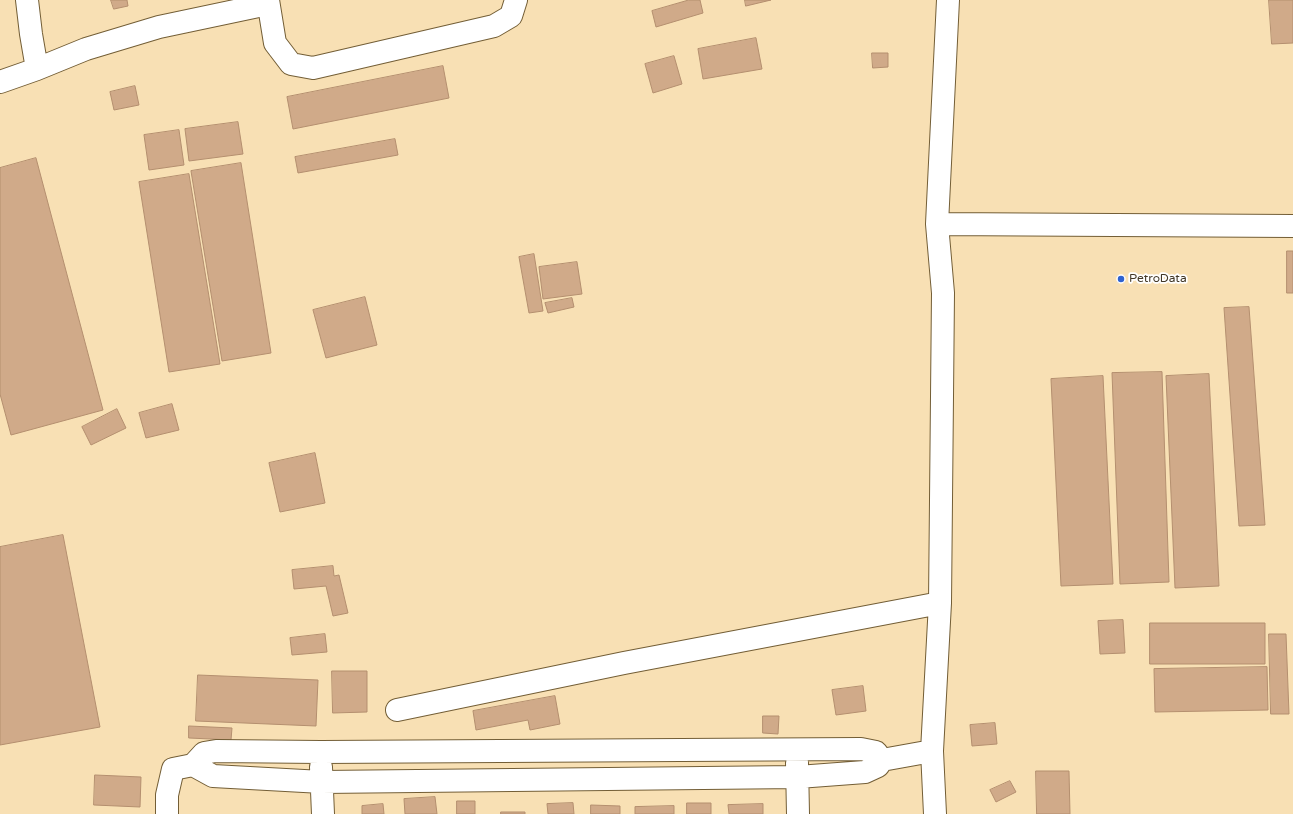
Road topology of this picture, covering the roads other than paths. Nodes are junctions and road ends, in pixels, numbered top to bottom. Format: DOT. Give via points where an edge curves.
graph roads {
  1 [pos="28,0"];
  2 [pos="516,0"];
  3 [pos="948,0"];
  4 [pos="268,2"];
  5 [pos="37,69"];
  6 [pos="0,82"];
  7 [pos="937,224"];
  8 [pos="1293,226"];
  9 [pos="940,603"];
  10 [pos="397,710"];
  11 [pos="797,750"];
  12 [pos="932,751"];
  13 [pos="321,752"];
  14 [pos="882,760"];
  15 [pos="194,765"];
  16 [pos="798,777"];
  17 [pos="322,782"];
  18 [pos="167,814"];
  19 [pos="323,814"];
  20 [pos="798,814"];
  21 [pos="935,814"];
  1 -- 5 [label="street"];
  2 -- 4 [label="street" via="511,16 494,26 314,68 291,64 275,43"];
  3 -- 7 [label="street"];
  4 -- 5 [label="street" via="159,27 86,49"];
  5 -- 6 [label="street"];
  7 -- 8 [label="street"];
  7 -- 9 [label="street" via="943,293"];
  9 -- 10 [label="street" via="624,663"];
  9 -- 12 [label="street"];
  11 -- 13 [label="street"];
  11 -- 14 [label="street" via="861,749 876,752"];
  11 -- 16 [label="street"];
  12 -- 14 [label="street"];
  12 -- 21 [label="street"];
  13 -- 15 [label="street" via="216,751 204,753"];
  13 -- 17 [label="street"];
  14 -- 16 [label="street" via="878,766 865,772"];
  15 -- 17 [label="street" via="213,776"];
  15 -- 18 [label="street" via="172,769 167,795"];
  16 -- 17 [label="street"];
  16 -- 20 [label="street"];
  17 -- 19 [label="street"];
}
